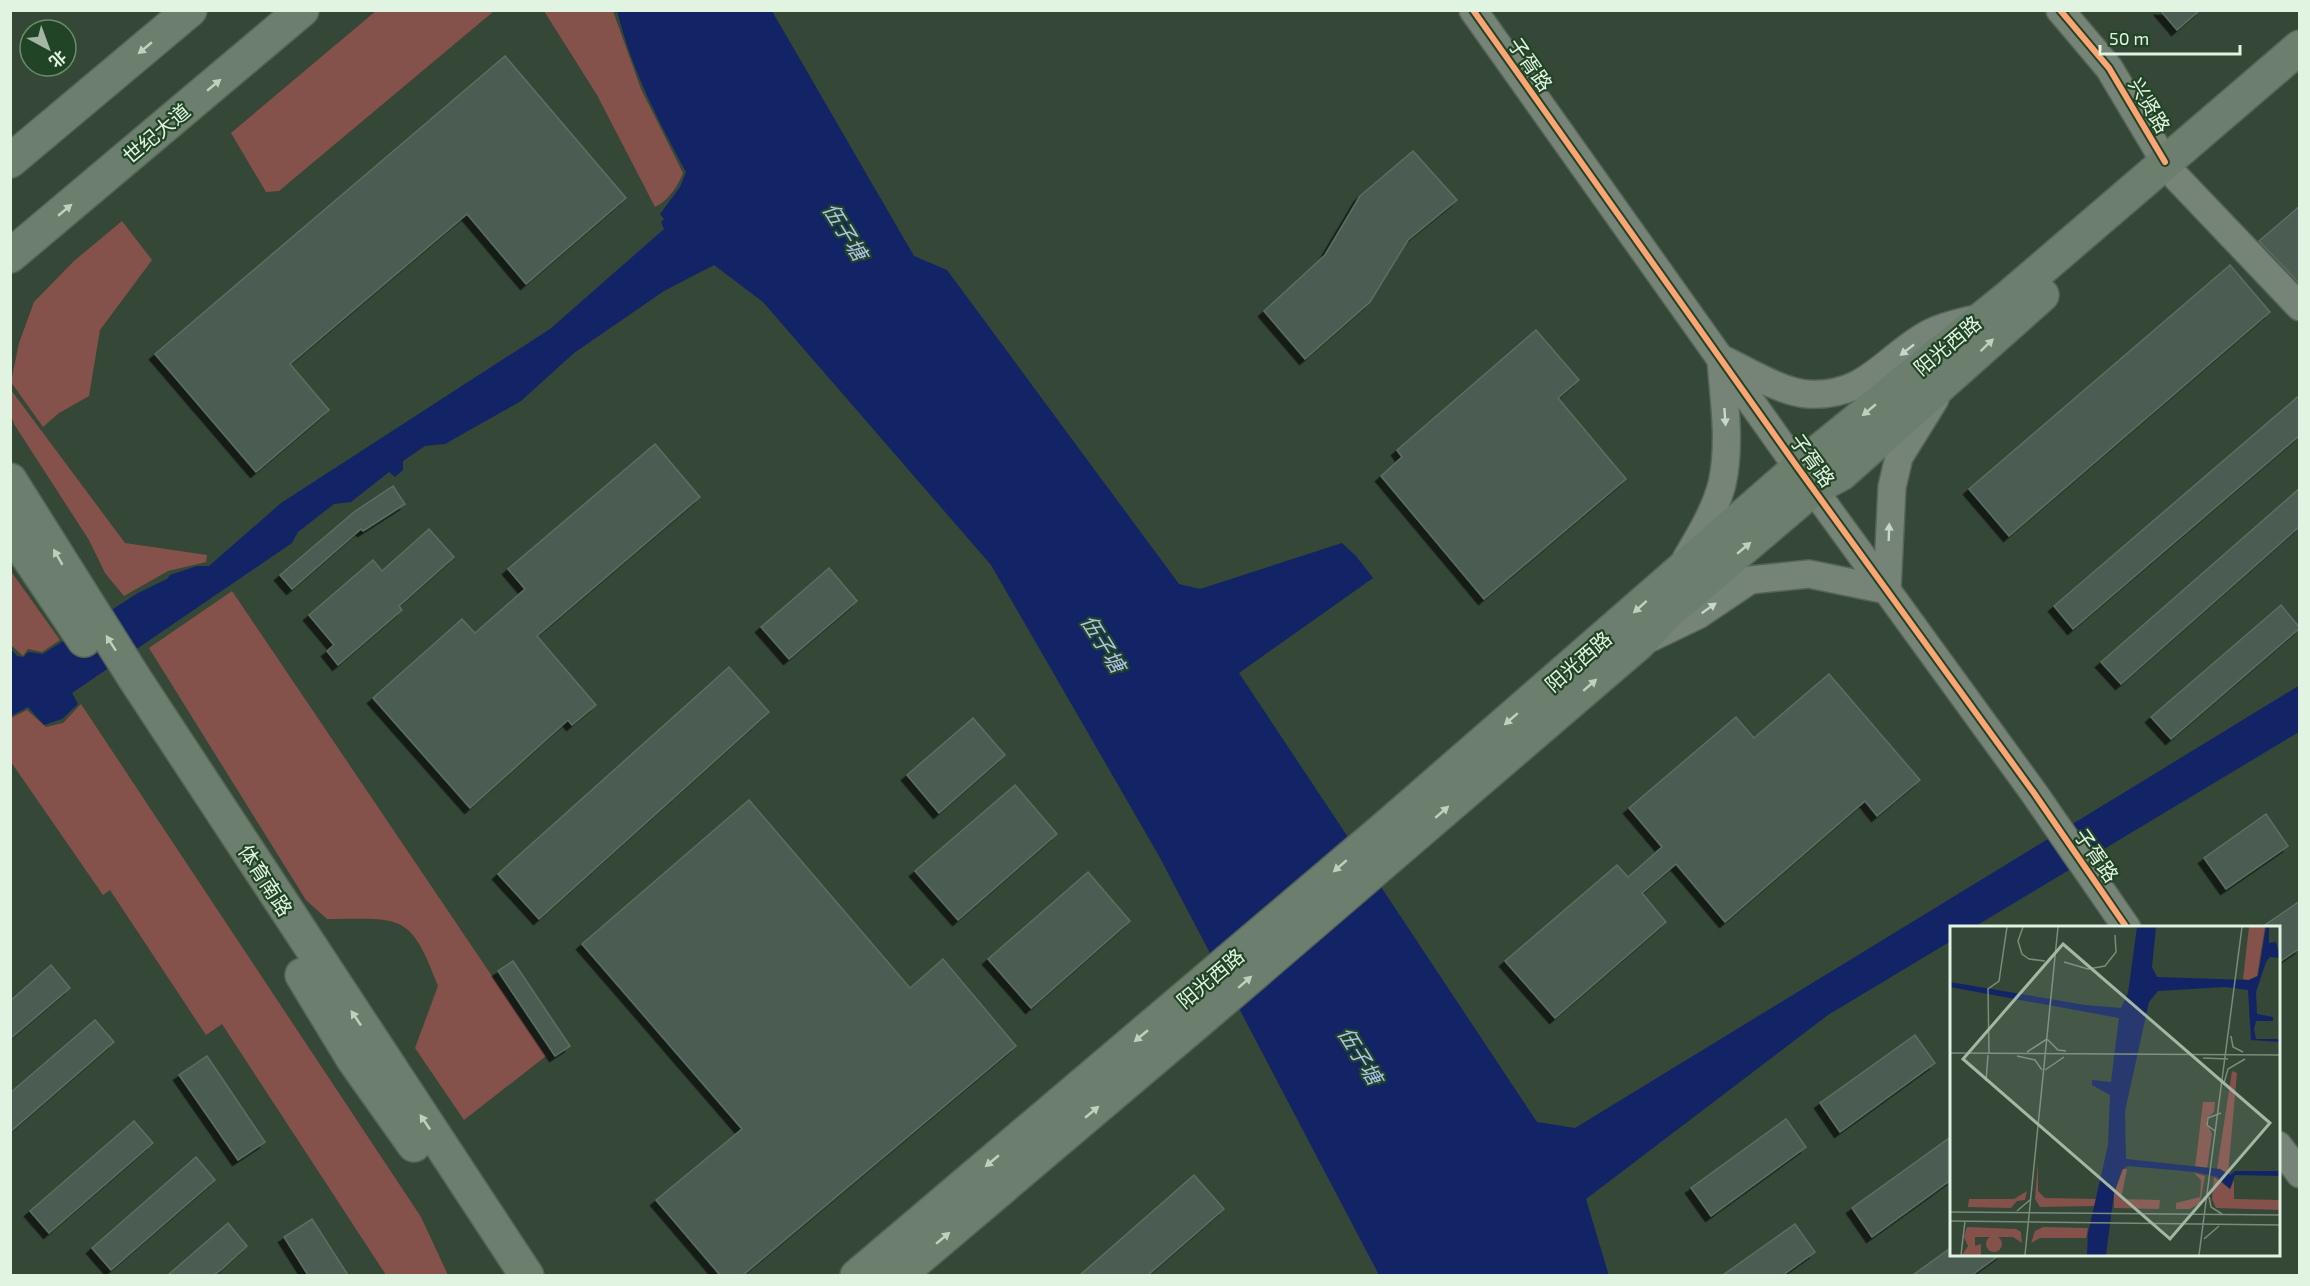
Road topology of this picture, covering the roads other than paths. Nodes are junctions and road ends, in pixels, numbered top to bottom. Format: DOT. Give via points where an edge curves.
graph roads {
  1 [pos="190,10"];
  2 [pos="302,10"];
  3 [pos="1473,10"];
  4 [pos="2060,10"];
  5 [pos="2300,47"];
  6 [pos="2300,74"];
  7 [pos="10,161"];
  8 [pos="2171,170"];
  9 [pos="14,259"];
  10 [pos="2300,307"];
  11 [pos="1979,318"];
  12 [pos="1721,359"];
  13 [pos="1944,385"];
  14 [pos="1806,479"];
  15 [pos="12,481"];
  16 [pos="10,530"];
  17 [pos="1677,574"];
  18 [pos="1887,590"];
  19 [pos="79,614"];
  20 [pos="1639,644"];
  21 [pos="126,684"];
  22 [pos="1391,840"];
  23 [pos="2126,926"];
  24 [pos="1193,1009"];
  25 [pos="2280,1148"];
  26 [pos="2300,1174"];
  27 [pos="508,1275"];
  28 [pos="527,1275"];
  29 [pos="856,1275"];
  30 [pos="898,1275"];
  1 -- 7 [label="main road, one-way"];
  9 -- 2 [label="main road, 世纪大道, one-way"];
  3 -- 12 [label="street, 子胥路"];
  4 -- 8 [label="street, 兴贤路" via="2109,68"];
  5 -- 8 [label="main road, 阳光西路"];
  6 -- 8 [label="main road, 阳光西路"];
  8 -- 10 [label="street, 兴贤路"];
  8 -- 11 [label="main road, 阳光西路"];
  13 -- 8 [label="main road, 阳光西路, one-way"];
  11 -- 12 [label="street, one-way" via="1929,333 1873,377 1839,391 1806,394"];
  11 -- 14 [label="main road, 阳光西路, one-way"];
  12 -- 14 [label="street, 子胥路"];
  12 -- 17 [label="street, one-way" via="1726,438 1722,484 1707,523"];
  13 -- 14 [label="main road, 阳光西路" via="1841,474"];
  18 -- 13 [label="street, one-way" via="1892,487 1899,457"];
  14 -- 17 [label="main road, 阳光西路"];
  14 -- 18 [label="street, 子胥路"];
  20 -- 14 [label="main road, 阳光西路, one-way"];
  19 -- 15 [label="main road, 体育南路, one-way"];
  16 -- 19 [label="main road, 体育南路"];
  17 -- 22 [label="main road, 阳光西路, one-way"];
  20 -- 18 [label="street, one-way" via="1698,615 1750,580 1809,574"];
  18 -- 23 [label="street, 子胥路"];
  19 -- 21 [label="main road, 体育南路"];
  22 -- 20 [label="main road, 阳光西路, one-way"];
  21 -- 27 [label="main road, 体育南路" via="353,1059"];
  28 -- 21 [label="main road, 体育南路, one-way"];
  22 -- 24 [label="main road, 阳光西路"];
  24 -- 29 [label="main road, 阳光西路, one-way"];
  30 -- 24 [label="main road, 阳光西路, one-way"];
  25 -- 26 [label="street"];
}
